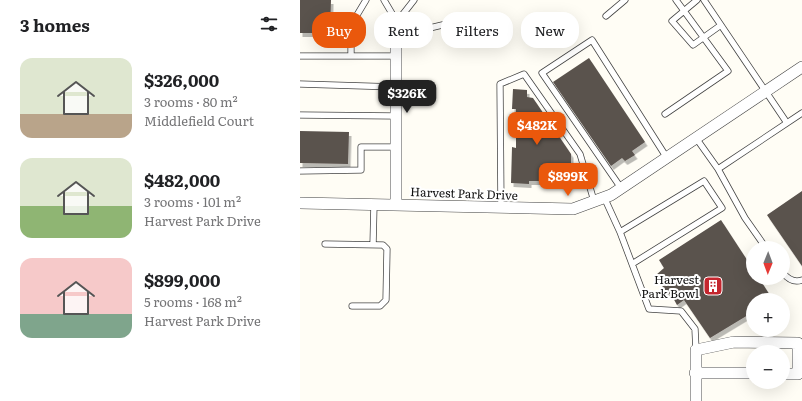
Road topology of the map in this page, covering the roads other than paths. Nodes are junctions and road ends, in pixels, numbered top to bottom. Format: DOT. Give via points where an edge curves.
graph roads {
  1 [pos="366,0"];
  2 [pos="384,0"];
  3 [pos="414,0"];
  4 [pos="625,0"];
  5 [pos="676,0"];
  6 [pos="697,0"];
  7 [pos="704,0"];
  8 [pos="391,12"];
  9 [pos="404,12"];
  10 [pos="684,12"];
  11 [pos="606,16"];
  12 [pos="722,25"];
  13 [pos="704,37"];
  14 [pos="396,48"];
  15 [pos="300,56"];
  16 [pos="351,56"];
  17 [pos="396,56"];
  18 [pos="802,67"];
  19 [pos="300,84"];
  20 [pos="396,87"];
  21 [pos="767,90"];
  22 [pos="802,113"];
  23 [pos="665,114"];
  24 [pos="300,115"];
  25 [pos="396,116"];
  26 [pos="787,123"];
  27 [pos="696,138"];
  28 [pos="396,146"];
  29 [pos="667,158"];
  30 [pos="718,169"];
  31 [pos="300,171"];
  32 [pos="621,188"];
  33 [pos="599,199"];
  34 [pos="300,203"];
  35 [pos="374,204"];
  36 [pos="396,204"];
  37 [pos="501,207"];
  38 [pos="620,232"];
  39 [pos="761,241"];
  40 [pos="325,244"];
  41 [pos="373,245"];
  42 [pos="632,264"];
  43 [pos="790,279"];
  44 [pos="802,280"];
  45 [pos="352,306"];
  46 [pos="696,350"];
  47 [pos="695,373"];
  48 [pos="746,373"];
  49 [pos="790,374"];
  50 [pos="696,401"];
  1 -- 16 [label="lane" via="351,25"];
  2 -- 8 [label="lane"];
  3 -- 9 [label="lane"];
  4 -- 11 [label="lane"];
  5 -- 10 [label="lane"];
  6 -- 10 [label="lane"];
  7 -- 12 [label="lane"];
  10 -- 13 [label="lane"];
  10 -- 13 [label="lane" via="672,21 693,45"];
  12 -- 13 [label="lane"];
  12 -- 21 [label="lane"];
  13 -- 23 [label="lane" via="728,71"];
  14 -- 17 [label="street"];
  15 -- 16 [label="lane"];
  16 -- 17 [label="lane"];
  17 -- 20 [label="street"];
  18 -- 21 [label="street, Harvest Park Drive"];
  19 -- 20 [label="lane"];
  20 -- 25 [label="street"];
  21 -- 26 [label="lane"];
  21 -- 27 [label="street, Harvest Park Drive"];
  22 -- 26 [label="lane"];
  24 -- 25 [label="lane"];
  25 -- 28 [label="street"];
  26 -- 30 [label="lane"];
  27 -- 29 [label="street, Harvest Park Drive"];
  27 -- 30 [label="lane"];
  28 -- 31 [label="lane" via="361,147 361,170"];
  28 -- 36 [label="street"];
  29 -- 32 [label="street, Harvest Park Drive"];
  29 -- 32 [label="lane" via="592,40 542,72"];
  30 -- 39 [label="lane" via="745,218"];
  32 -- 33 [label="street, Harvest Park Drive"];
  33 -- 37 [label="street, Harvest Park Drive" via="573,209"];
  33 -- 37 [label="lane" via="580,154 524,74 500,84"];
  33 -- 38 [label="lane"];
  34 -- 35 [label="street, Harvest Park Drive"];
  35 -- 36 [label="street, Harvest Park Drive"];
  35 -- 41 [label="lane"];
  36 -- 37 [label="street, Harvest Park Drive"];
  38 -- 42 [label="lane"];
  38 -- 42 [label="lane" via="704,181 722,208"];
  40 -- 41 [label="lane"];
  41 -- 45 [label="lane" via="387,249 386,300 380,306"];
  42 -- 46 [label="lane" via="649,309 681,311 695,329"];
  43 -- 44 [label="lane"];
  46 -- 47 [label="street"];
  46 -- 49 [label="street" via="734,342 798,343 798,374"];
  47 -- 48 [label="street"];
  47 -- 50 [label="street"];
}
